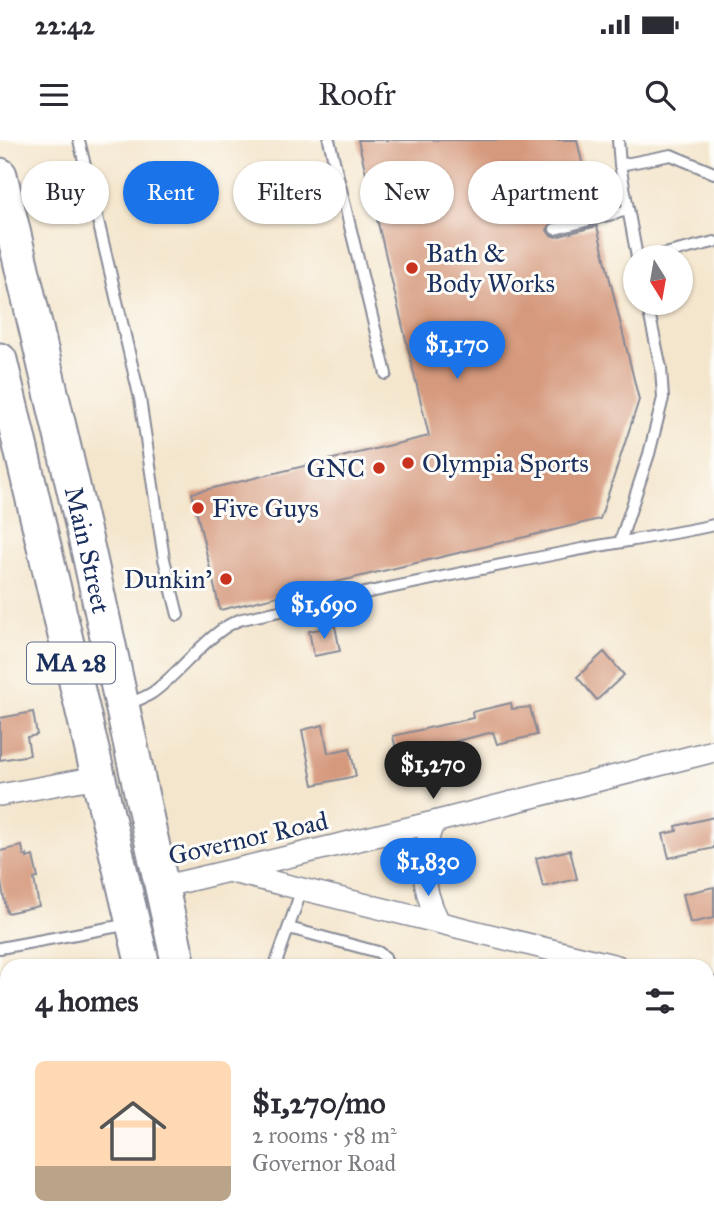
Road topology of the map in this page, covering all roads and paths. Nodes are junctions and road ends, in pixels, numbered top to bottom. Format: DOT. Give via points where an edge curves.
graph roads {
  1 [pos="79,140"];
  2 [pos="329,140"];
  3 [pos="618,140"];
  4 [pos="620,161"];
  5 [pos="623,164"];
  6 [pos="714,173"];
  7 [pos="0,175"];
  8 [pos="623,182"];
  9 [pos="628,210"];
  10 [pos="555,229"];
  11 [pos="714,242"];
  12 [pos="635,245"];
  13 [pos="693,247"];
  14 [pos="650,315"];
  15 [pos="0,360"];
  16 [pos="386,374"];
  17 [pos="714,525"];
  18 [pos="620,542"];
  19 [pos="178,615"];
  20 [pos="121,708"];
  21 [pos="714,751"];
  22 [pos="98,777"];
  23 [pos="0,795"];
  24 [pos="433,822"];
  25 [pos="228,871"];
  26 [pos="161,887"];
  27 [pos="302,889"];
  28 [pos="439,922"];
  29 [pos="133,923"];
  30 [pos="289,928"];
  31 [pos="0,948"];
  32 [pos="141,959"];
  33 [pos="177,959"];
  34 [pos="278,959"];
  35 [pos="386,959"];
  36 [pos="589,959"];
  1 -- 19 [label="lane" via="140,399 164,559"];
  2 -- 16 [label="lane"];
  3 -- 4 [label="lane"];
  5 -- 6 [label="lane" via="671,155"];
  7 -- 20 [label="main road, Main Street / MA 28"];
  8 -- 9 [label="lane"];
  9 -- 10 [label="lane"];
  9 -- 12 [label="lane"];
  11 -- 13 [label="lane"];
  14 -- 18 [label="lane" via="663,398"];
  15 -- 22 [label="main road, Main Street / MA 28"];
  17 -- 18 [label="lane"];
  18 -- 20 [label="lane" via="242,619 229,625 153,692"];
  20 -- 26 [label="main road, Main Street / MA 28"];
  21 -- 24 [label="street, Governor Road"];
  22 -- 23 [label="street"];
  22 -- 29 [label="main road, Main Street / MA 28"];
  24 -- 25 [label="street, Governor Road"];
  24 -- 28 [label="street" via="424,862 430,904"];
  25 -- 26 [label="street, Governor Road"];
  25 -- 27 [label="street"];
  26 -- 33 [label="main road, Main Street / MA 28"];
  27 -- 28 [label="street"];
  27 -- 30 [label="lane"];
  28 -- 36 [label="street"];
  29 -- 31 [label="lane"];
  29 -- 32 [label="main road, Main Street / MA 28"];
  30 -- 34 [label="lane"];
  30 -- 35 [label="lane" via="378,952"];
}
